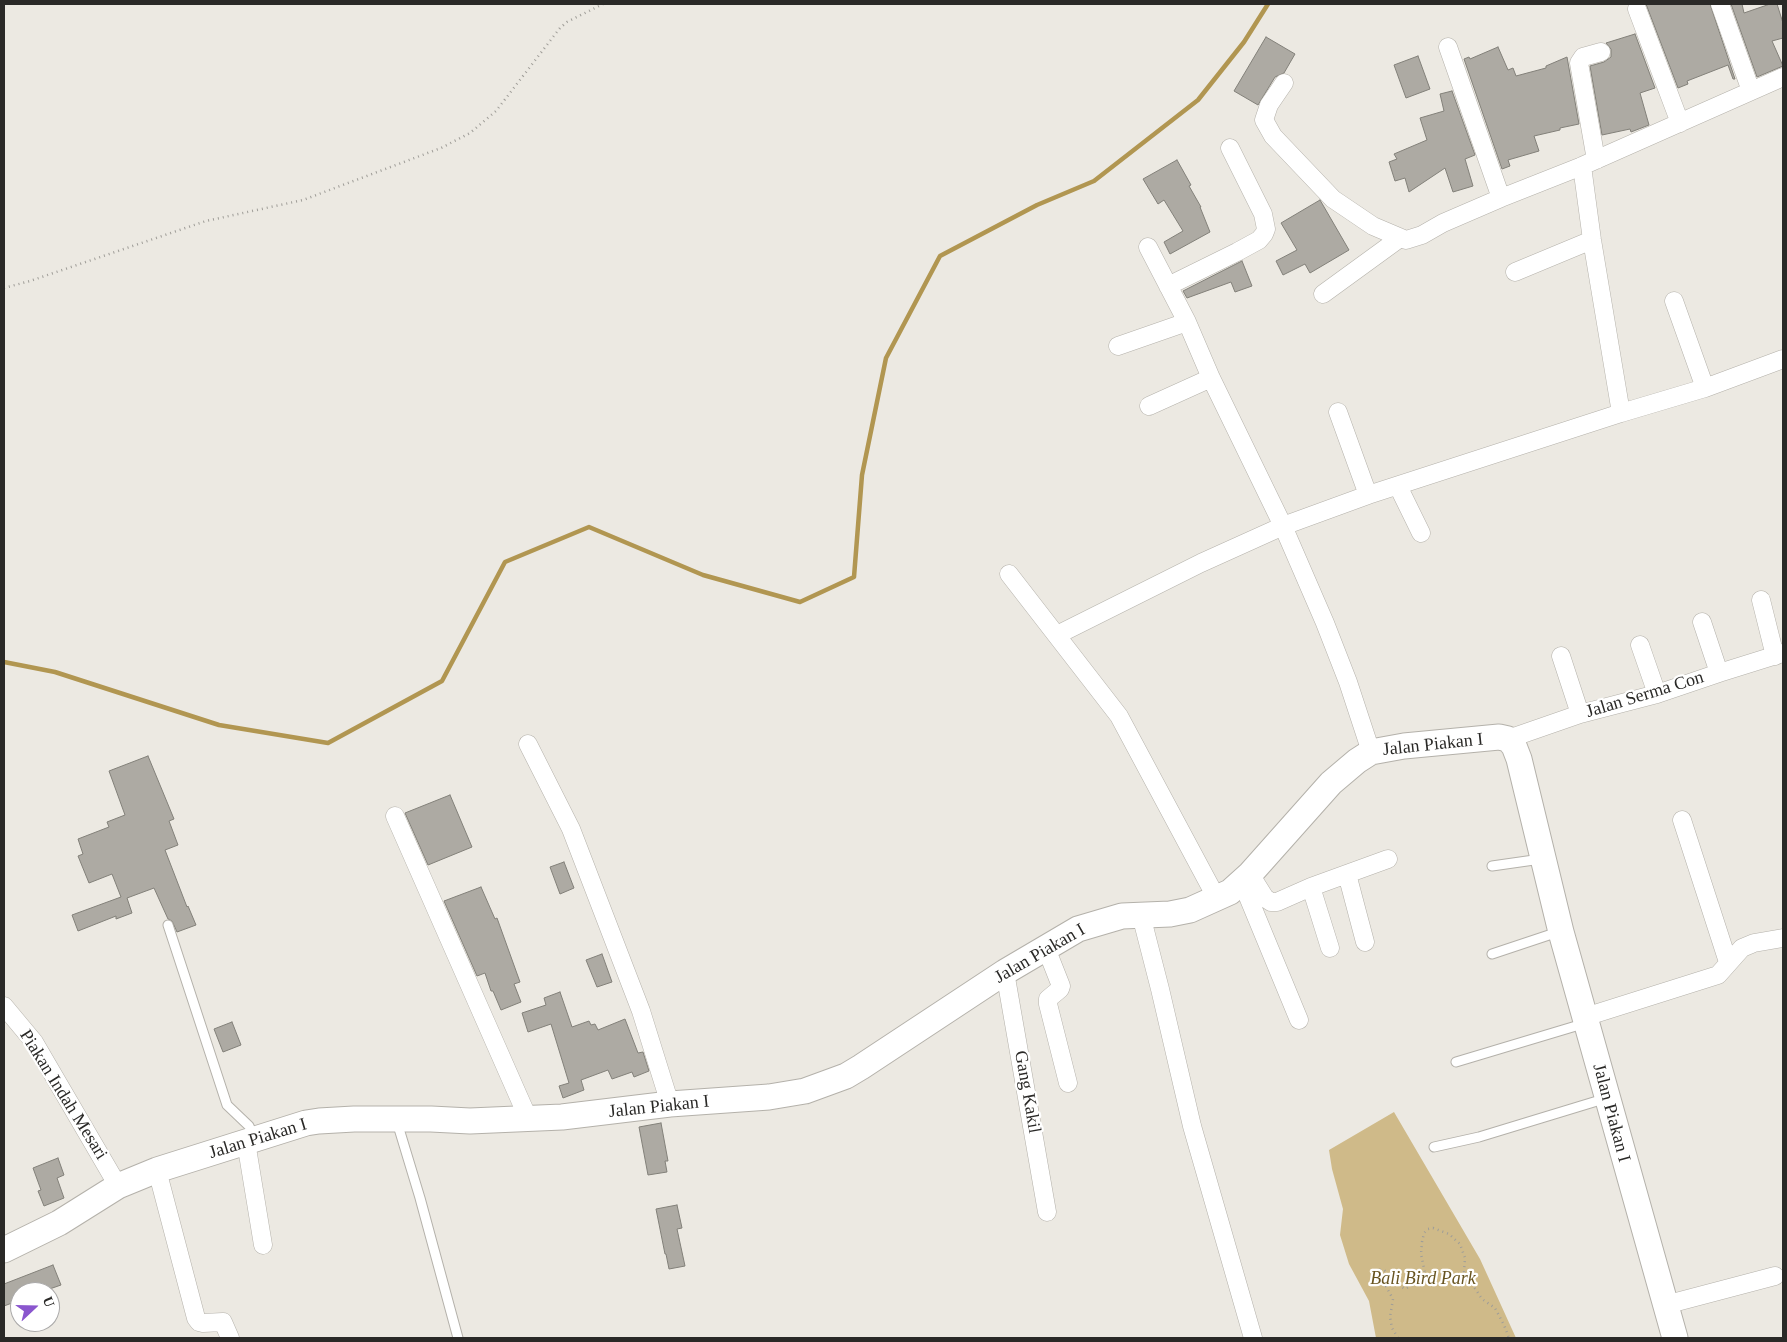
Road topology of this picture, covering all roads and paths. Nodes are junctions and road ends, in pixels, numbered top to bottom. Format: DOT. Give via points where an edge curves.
graph roads {
  1 [pos="602,4"];
  2 [pos="1720,4"];
  3 [pos="1637,9"];
  4 [pos="1448,47"];
  5 [pos="1601,52"];
  6 [pos="1783,77"];
  7 [pos="1284,83"];
  8 [pos="1751,91"];
  9 [pos="1680,123"];
  10 [pos="1230,148"];
  11 [pos="1589,163"];
  12 [pos="1501,198"];
  13 [pos="1400,238"];
  14 [pos="1592,240"];
  15 [pos="1148,246"];
  16 [pos="1515,272"];
  17 [pos="1168,286"];
  18 [pos="4,288"];
  19 [pos="1323,294"];
  20 [pos="1674,301"];
  21 [pos="1187,322"];
  22 [pos="1118,346"];
  23 [pos="1783,359"];
  24 [pos="1211,378"];
  25 [pos="1706,388"];
  26 [pos="1148,406"];
  27 [pos="1338,412"];
  28 [pos="1621,413"];
  29 [pos="1398,486"];
  30 [pos="1368,495"];
  31 [pos="1283,526"];
  32 [pos="1421,533"];
  33 [pos="1010,574"];
  34 [pos="1761,600"];
  35 [pos="1702,622"];
  36 [pos="1057,635"];
  37 [pos="1640,645"];
  38 [pos="1779,654"];
  39 [pos="1561,656"];
  40 [pos="1719,672"];
  41 [pos="1657,694"];
  42 [pos="1580,714"];
  43 [pos="1508,739"];
  44 [pos="528,744"];
  45 [pos="1371,752"];
  46 [pos="394,816"];
  47 [pos="1682,820"];
  48 [pos="1388,859"];
  49 [pos="1543,859"];
  50 [pos="1492,866"];
  51 [pos="1347,874"];
  52 [pos="1246,878"];
  53 [pos="1311,888"];
  54 [pos="1217,899"];
  55 [pos="1141,915"];
  56 [pos="168,925"];
  57 [pos="1561,932"];
  58 [pos="1783,938"];
  59 [pos="1365,942"];
  60 [pos="1046,948"];
  61 [pos="1330,948"];
  62 [pos="1492,954"];
  63 [pos="1728,962"];
  64 [pos="1005,972"];
  65 [pos="4,1006"];
  66 [pos="1299,1020"];
  67 [pos="1586,1020"];
  68 [pos="1456,1062"];
  69 [pos="1068,1083"];
  70 [pos="1607,1098"];
  71 [pos="670,1104"];
  72 [pos="528,1118"];
  73 [pos="396,1119"];
  74 [pos="251,1140"];
  75 [pos="1434,1147"];
  76 [pos="157,1170"];
  77 [pos="118,1186"];
  78 [pos="1047,1212"];
  79 [pos="263,1245"];
  80 [pos="4,1250"];
  81 [pos="1775,1276"];
  82 [pos="1665,1305"];
  83 [pos="230,1338"];
  84 [pos="458,1338"];
  85 [pos="1253,1338"];
  86 [pos="1398,1338"];
  87 [pos="1509,1338"];
  88 [pos="1675,1338"];
  1 -- 18 [label="path" via="560,28 496,111 470,134 441,148 303,200 206,221"];
  2 -- 8 [label="street"];
  3 -- 9 [label="street"];
  4 -- 12 [label="street"];
  5 -- 11 [label="street" via="1583,57 1579,63"];
  6 -- 8 [label="street"];
  7 -- 13 [label="street" via="1269,105 1264,120 1273,136 1333,199 1373,226"];
  8 -- 9 [label="street"];
  9 -- 11 [label="street"];
  10 -- 17 [label="street" via="1263,214 1264,234 1237,252"];
  11 -- 12 [label="street"];
  11 -- 14 [label="street"];
  12 -- 13 [label="street" via="1409,240"];
  13 -- 19 [label="street"];
  14 -- 16 [label="street"];
  14 -- 28 [label="street"];
  15 -- 17 [label="street"];
  17 -- 21 [label="street"];
  20 -- 25 [label="street"];
  21 -- 22 [label="street"];
  21 -- 24 [label="street"];
  23 -- 25 [label="street"];
  24 -- 26 [label="street"];
  24 -- 31 [label="street"];
  25 -- 28 [label="street"];
  27 -- 30 [label="street"];
  28 -- 29 [label="street"];
  29 -- 30 [label="street"];
  29 -- 32 [label="street"];
  30 -- 31 [label="street"];
  31 -- 36 [label="street"];
  31 -- 45 [label="street" via="1348,682"];
  33 -- 36 [label="street"];
  34 -- 38 [label="street"];
  35 -- 40 [label="street"];
  36 -- 54 [label="street" via="1119,716"];
  37 -- 41 [label="street"];
  38 -- 40 [label="street, Jalan Serma Con"];
  39 -- 42 [label="street"];
  40 -- 41 [label="street, Jalan Serma Con"];
  41 -- 42 [label="street, Jalan Serma Con"];
  42 -- 43 [label="street, Jalan Serma Con"];
  43 -- 45 [label="street, Jalan Piakan I" via="1418,744"];
  43 -- 49 [label="street, Jalan Piakan I" via="1519,759"];
  44 -- 71 [label="street" via="571,829 641,1011"];
  45 -- 52 [label="street, Jalan Piakan I" via="1331,783"];
  46 -- 72 [label="street"];
  47 -- 63 [label="street"];
  48 -- 51 [label="street"];
  49 -- 50 [label="lane"];
  49 -- 57 [label="street, Jalan Piakan I"];
  51 -- 53 [label="street"];
  51 -- 59 [label="street"];
  52 -- 53 [label="street" via="1271,902"];
  52 -- 54 [label="street, Jalan Piakan I"];
  52 -- 66 [label="street"];
  53 -- 61 [label="street"];
  54 -- 55 [label="street, Jalan Piakan I" via="1190,910"];
  55 -- 60 [label="street, Jalan Piakan I" via="1122,916 1078,929"];
  55 -- 85 [label="street" via="1192,1126"];
  56 -- 74 [label="lane" via="227,1105 249,1126"];
  57 -- 62 [label="lane"];
  57 -- 67 [label="street, Jalan Piakan I"];
  58 -- 63 [label="street" via="1747,945"];
  60 -- 64 [label="street, Jalan Piakan I"];
  60 -- 69 [label="street" via="1061,986 1048,999 1048,1004"];
  63 -- 67 [label="street" via="1718,974"];
  64 -- 71 [label="street, Jalan Piakan I" via="889,1050 838,1079 805,1091 769,1097"];
  64 -- 78 [label="street, Gang Kakil"];
  65 -- 77 [label="street, Piakan Indah Mesari" via="34,1042"];
  67 -- 68 [label="lane"];
  67 -- 70 [label="street, Jalan Piakan I"];
  70 -- 75 [label="lane" via="1479,1137"];
  70 -- 82 [label="street, Jalan Piakan I"];
  71 -- 72 [label="street, Jalan Piakan I"];
  72 -- 73 [label="street, Jalan Piakan I" via="470,1121"];
  73 -- 74 [label="street, Jalan Piakan I" via="319,1121"];
  73 -- 84 [label="lane"];
  74 -- 76 [label="street, Jalan Piakan I"];
  74 -- 79 [label="street"];
  76 -- 77 [label="street, Jalan Piakan I"];
  76 -- 83 [label="street" via="196,1318 203,1323 223,1322"];
  77 -- 80 [label="street, Jalan Piakan I" via="59,1222"];
  81 -- 82 [label="street"];
  82 -- 88 [label="street, Jalan Piakan I"];
  86 -- 87 [label="path" via="1390,1317 1393,1299 1378,1272 1384,1270 1405,1289 1412,1284 1425,1273 1422,1242 1424,1233 1433,1228 1449,1234 1460,1244 1465,1258 1464,1272 1482,1299 1495,1308"];
}
